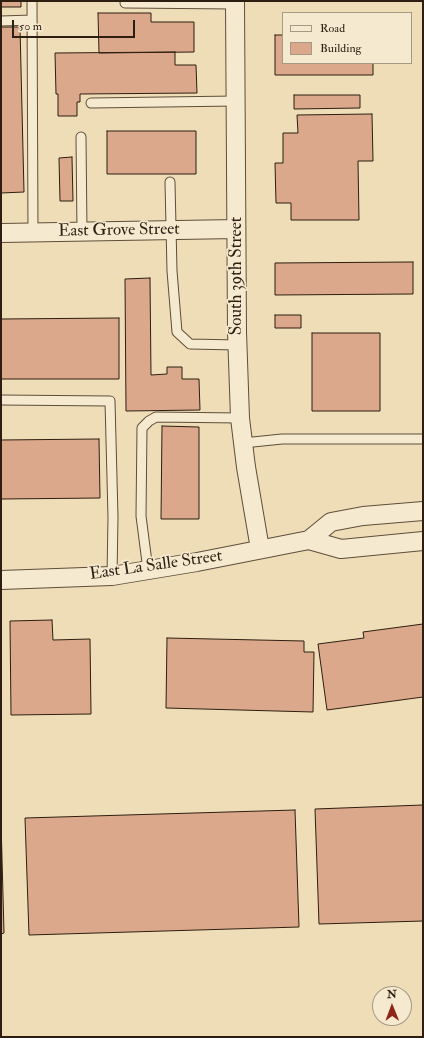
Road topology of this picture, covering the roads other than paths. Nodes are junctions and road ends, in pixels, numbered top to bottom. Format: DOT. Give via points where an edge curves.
graph roads {
  1 [pos="32,1"];
  2 [pos="235,2"];
  3 [pos="125,3"];
  4 [pos="32,20"];
  5 [pos="1,21"];
  6 [pos="236,102"];
  7 [pos="91,103"];
  8 [pos="81,137"];
  9 [pos="170,182"];
  10 [pos="236,229"];
  11 [pos="171,230"];
  12 [pos="82,232"];
  13 [pos="1,233"];
  14 [pos="33,233"];
  15 [pos="237,345"];
  16 [pos="1,400"];
  17 [pos="240,418"];
  18 [pos="423,439"];
  19 [pos="243,443"];
  20 [pos="423,511"];
  21 [pos="309,540"];
  22 [pos="423,541"];
  23 [pos="260,550"];
  24 [pos="148,570"];
  25 [pos="112,576"];
  26 [pos="1,580"];
  1 -- 4 [label="lane"];
  2 -- 3 [label="lane"];
  2 -- 6 [label="street, South 39th Street"];
  4 -- 5 [label="lane"];
  4 -- 14 [label="lane"];
  6 -- 7 [label="lane"];
  6 -- 10 [label="street, South 39th Street"];
  8 -- 12 [label="lane"];
  9 -- 11 [label="lane"];
  10 -- 11 [label="street, East Grove Street"];
  10 -- 15 [label="street, South 39th Street"];
  11 -- 12 [label="street, East Grove Street"];
  11 -- 15 [label="lane" via="176,332 190,344"];
  12 -- 14 [label="street, East Grove Street"];
  13 -- 14 [label="street, East Grove Street"];
  15 -- 17 [label="street, South 39th Street"];
  16 -- 25 [label="lane" via="110,401"];
  17 -- 19 [label="street, South 39th Street"];
  17 -- 24 [label="lane" via="156,417 142,428 141,516"];
  18 -- 19 [label="lane" via="282,438"];
  19 -- 23 [label="street, South 39th Street"];
  20 -- 21 [label="street, East La Salle Street" via="363,516 331,522"];
  21 -- 22 [label="street, East La Salle Street" via="341,549"];
  21 -- 23 [label="street, East La Salle Street"];
  23 -- 24 [label="street, East La Salle Street"];
  24 -- 25 [label="street, East La Salle Street"];
  25 -- 26 [label="street, East La Salle Street"];
}
